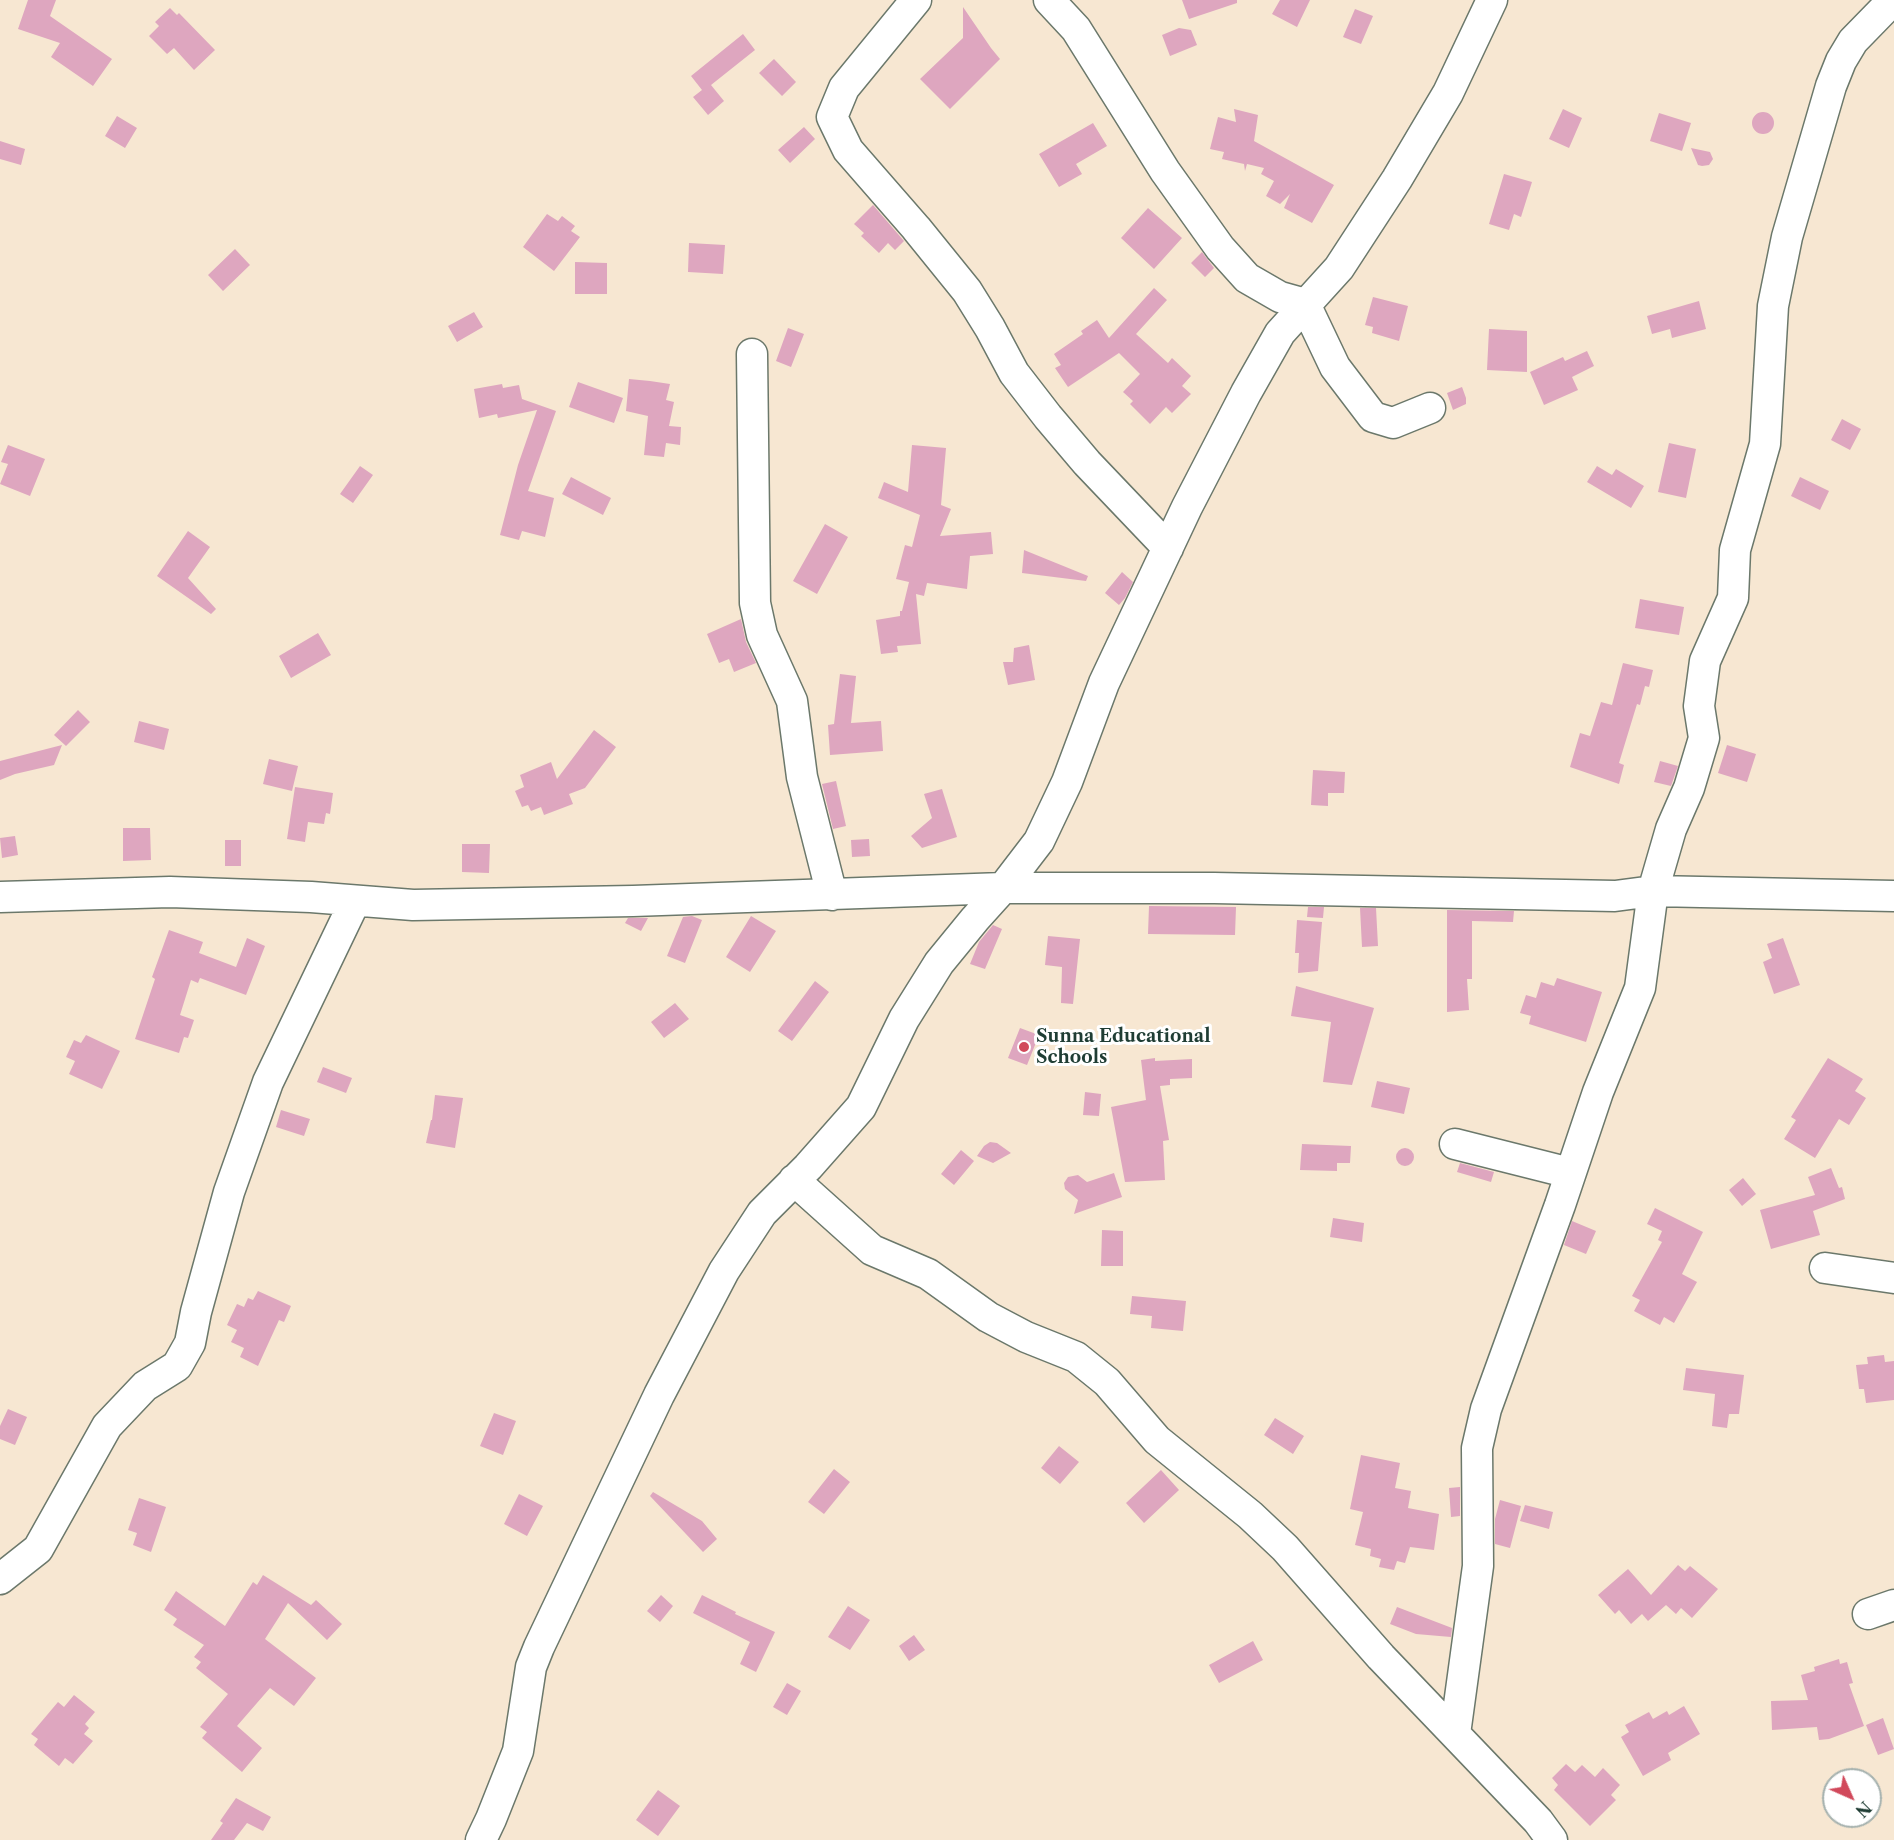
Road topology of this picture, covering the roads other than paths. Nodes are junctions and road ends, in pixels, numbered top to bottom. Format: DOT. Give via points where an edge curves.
graph roads {
  1 [pos="916,0"];
  2 [pos="1049,0"];
  3 [pos="1492,0"];
  4 [pos="1893,0"];
  5 [pos="1305,304"];
  6 [pos="752,354"];
  7 [pos="1430,408"];
  8 [pos="1168,548"];
  9 [pos="1003,888"];
  10 [pos="1653,891"];
  11 [pos="832,895"];
  12 [pos="1894,896"];
  13 [pos="0,897"];
  14 [pos="355,901"];
  15 [pos="1455,1144"];
  16 [pos="1570,1173"];
  17 [pos="794,1180"];
  18 [pos="1825,1268"];
  19 [pos="1894,1278"];
  20 [pos="0,1579"];
  21 [pos="1455,1734"];
  22 [pos="481,1840"];
  23 [pos="1552,1840"];
  1 -- 8 [label="street" via="844,88 832,117 848,150 967,291 1014,373 1048,417"];
  2 -- 5 [label="street" via="1076,29 1220,248 1247,278 1280,297"];
  3 -- 5 [label="street" via="1448,93 1397,179 1339,268"];
  4 -- 10 [label="street" via="1853,41 1841,61 1787,237 1773,306 1765,444 1735,549 1734,598 1706,661 1699,706 1704,738"];
  5 -- 7 [label="street" via="1335,367 1374,417 1393,423"];
  5 -- 8 [label="street" via="1280,333"];
  6 -- 11 [label="street" via="755,603 762,635 792,701 802,777"];
  8 -- 9 [label="street" via="1104,683 1039,841"];
  9 -- 10 [label="street" via="1614,896"];
  9 -- 11 [label="street"];
  9 -- 17 [label="street" via="939,963 904,1019 861,1107"];
  10 -- 12 [label="street"];
  10 -- 16 [label="street" via="1640,988"];
  11 -- 14 [label="street" via="413,905"];
  13 -- 14 [label="street" via="170,892"];
  14 -- 20 [label="street" via="268,1082 229,1192 190,1343 177,1366 145,1386 107,1426 38,1549"];
  15 -- 16 [label="street"];
  16 -- 21 [label="street" via="1486,1409 1477,1448 1478,1566"];
  17 -- 21 [label="street" via="872,1250 928,1274 988,1317 1076,1357 1099,1375 1156,1440 1217,1487 1285,1548"];
  17 -- 22 [label="street" via="762,1213 724,1271 544,1637 531,1667 518,1751"];
  18 -- 19 [label="street"];
  21 -- 23 [label="street"];
}
